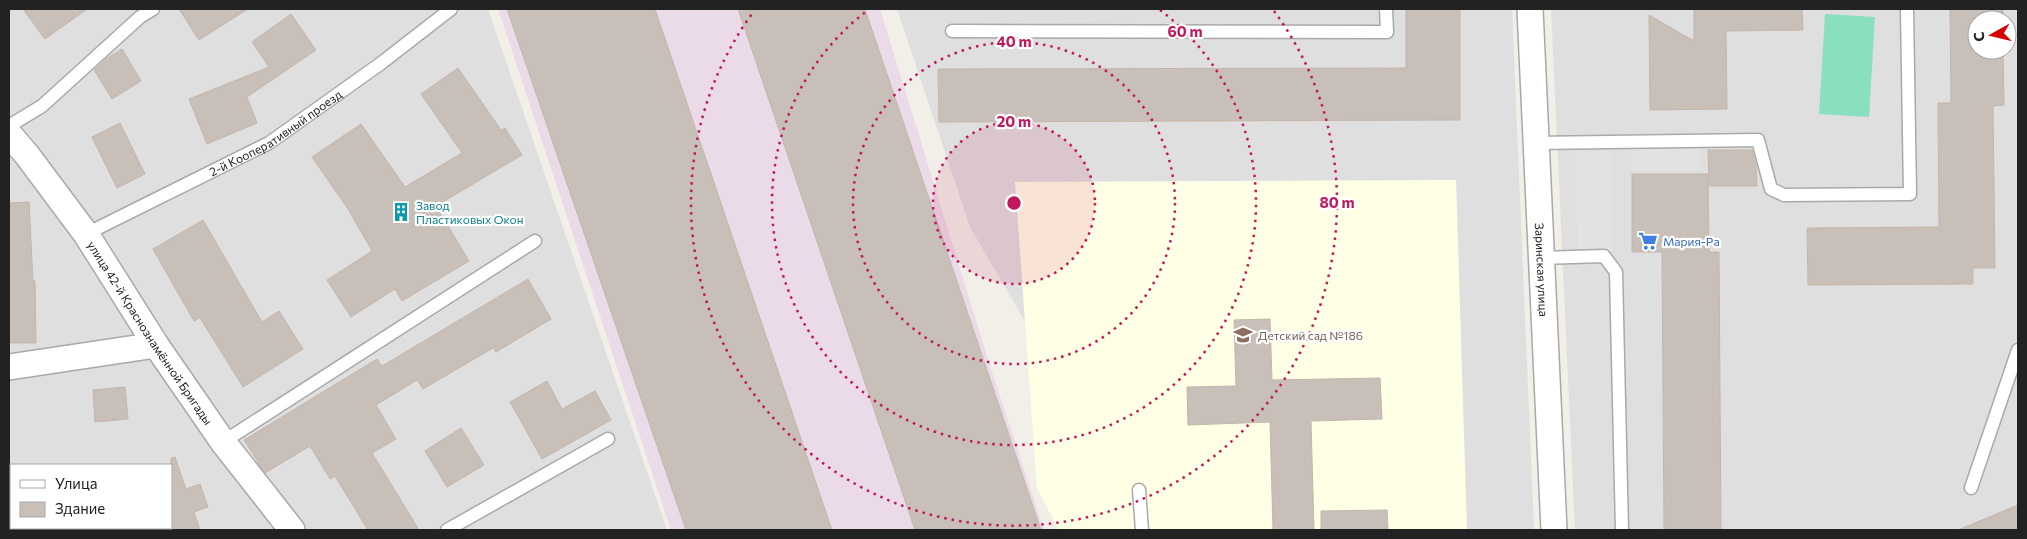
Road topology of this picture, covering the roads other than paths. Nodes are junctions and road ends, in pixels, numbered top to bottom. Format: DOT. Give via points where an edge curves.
graph roads {
  1 [pos="153,9"];
  2 [pos="451,9"];
  3 [pos="1386,9"];
  4 [pos="1530,9"];
  5 [pos="1907,9"];
  6 [pos="952,31"];
  7 [pos="9,126"];
  8 [pos="9,134"];
  9 [pos="1535,143"];
  10 [pos="18,155"];
  11 [pos="86,234"];
  12 [pos="535,241"];
  13 [pos="1541,258"];
  14 [pos="156,345"];
  15 [pos="2018,350"];
  16 [pos="9,367"];
  17 [pos="608,439"];
  18 [pos="224,442"];
  19 [pos="1971,488"];
  20 [pos="1139,490"];
  21 [pos="292,530"];
  22 [pos="447,530"];
  23 [pos="1142,530"];
  24 [pos="1554,530"];
  25 [pos="1622,530"];
  1 -- 7 [label="lane" via="140,17 42,106"];
  2 -- 11 [label="lane, 2-й Кооперативный проезд" via="269,144"];
  3 -- 6 [label="lane" via="1386,32"];
  4 -- 9 [label="street, Заринская улица"];
  5 -- 9 [label="lane" via="1910,194 1784,195 1771,189 1758,140"];
  8 -- 10 [label="street, улица 42-й Краснознамённой Бригады"];
  9 -- 13 [label="street, Заринская улица"];
  10 -- 11 [label="street, улица 42-й Краснознамённой Бригады"];
  11 -- 14 [label="street, улица 42-й Краснознамённой Бригады"];
  12 -- 18 [label="lane"];
  13 -- 24 [label="street, Заринская улица"];
  13 -- 25 [label="lane" via="1604,256 1616,272"];
  14 -- 16 [label="street"];
  14 -- 18 [label="street, улица 42-й Краснознамённой Бригады"];
  15 -- 19 [label="lane"];
  17 -- 22 [label="lane"];
  18 -- 21 [label="street, улица 42-й Краснознамённой Бригады"];
  20 -- 23 [label="lane"];
}
